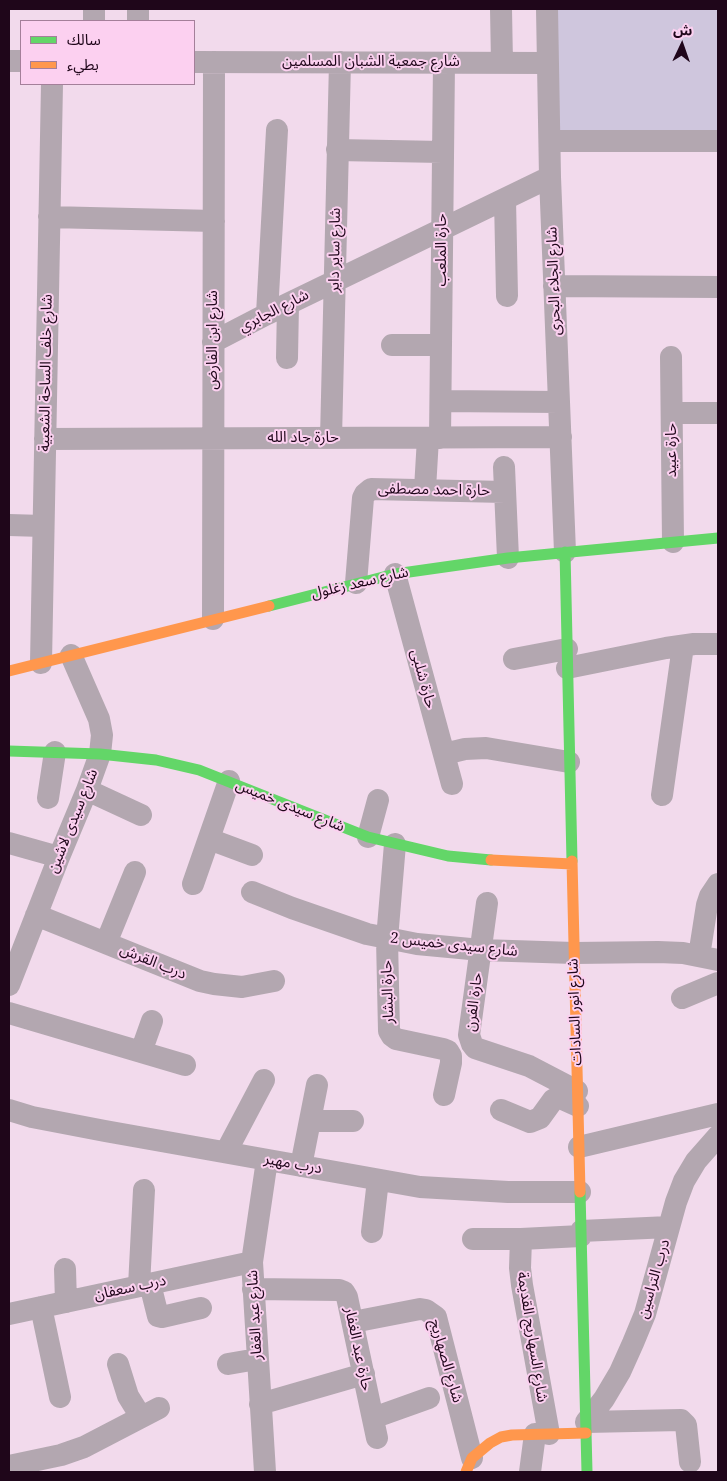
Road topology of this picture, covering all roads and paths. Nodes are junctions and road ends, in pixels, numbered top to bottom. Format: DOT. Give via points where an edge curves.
graph roads {
  1 [pos="501,9"];
  2 [pos="547,9"];
  3 [pos="204,62"];
  4 [pos="340,62"];
  5 [pos="444,63"];
  6 [pos="502,63"];
  7 [pos="548,63"];
  8 [pos="52,85"];
  9 [pos="277,130"];
  10 [pos="550,141"];
  11 [pos="718,141"];
  12 [pos="338,150"];
  13 [pos="442,152"];
  14 [pos="550,177"];
  15 [pos="505,199"];
  16 [pos="49,217"];
  17 [pos="214,221"];
  18 [pos="442,229"];
  19 [pos="335,281"];
  20 [pos="554,286"];
  21 [pos="718,287"];
  22 [pos="507,296"];
  23 [pos="288,304"];
  24 [pos="267,314"];
  25 [pos="214,342"];
  26 [pos="392,345"];
  27 [pos="441,345"];
  28 [pos="287,358"];
  29 [pos="671,358"];
  30 [pos="440,401"];
  31 [pos="559,402"];
  32 [pos="672,413"];
  33 [pos="718,413"];
  34 [pos="561,437"];
  35 [pos="213,438"];
  36 [pos="331,438"];
  37 [pos="434,438"];
  38 [pos="45,439"];
  39 [pos="504,466"];
  40 [pos="425,489"];
  41 [pos="505,492"];
  42 [pos="9,524"];
  43 [pos="43,526"];
  44 [pos="718,538"];
  45 [pos="673,542"];
  46 [pos="565,552"];
  47 [pos="508,558"];
  48 [pos="395,574"];
  49 [pos="356,583"];
  50 [pos="213,619"];
  51 [pos="718,644"];
  52 [pos="683,646"];
  53 [pos="71,655"];
  54 [pos="514,659"];
  55 [pos="567,659"];
  56 [pos="41,663"];
  57 [pos="9,671"];
  58 [pos="9,751"];
  59 [pos="56,752"];
  60 [pos="100,754"];
  61 [pos="444,754"];
  62 [pos="570,762"];
  63 [pos="229,782"];
  64 [pos="452,784"];
  65 [pos="87,790"];
  66 [pos="662,795"];
  67 [pos="48,798"];
  68 [pos="378,800"];
  69 [pos="142,815"];
  70 [pos="368,837"];
  71 [pos="209,839"];
  72 [pos="9,843"];
  73 [pos="395,844"];
  74 [pos="252,855"];
  75 [pos="59,857"];
  76 [pos="572,864"];
  77 [pos="135,872"];
  78 [pos="193,884"];
  79 [pos="718,884"];
  80 [pos="252,892"];
  81 [pos="487,903"];
  82 [pos="36,915"];
  83 [pos="387,939"];
  84 [pos="106,943"];
  85 [pos="481,950"];
  86 [pos="574,953"];
  87 [pos="709,958"];
  88 [pos="274,982"];
  89 [pos="718,984"];
  90 [pos="9,985"];
  91 [pos="682,998"];
  92 [pos="9,1013"];
  93 [pos="152,1021"];
  94 [pos="141,1052"];
  95 [pos="185,1065"];
  96 [pos="264,1080"];
  97 [pos="317,1085"];
  98 [pos="444,1095"];
  99 [pos="578,1098"];
  100 [pos="9,1110"];
  101 [pos="501,1110"];
  102 [pos="718,1114"];
  103 [pos="311,1121"];
  104 [pos="353,1121"];
  105 [pos="718,1136"];
  106 [pos="579,1147"];
  107 [pos="226,1152"];
  108 [pos="267,1160"];
  109 [pos="302,1166"];
  110 [pos="378,1180"];
  111 [pos="144,1190"];
  112 [pos="580,1192"];
  113 [pos="669,1228"];
  114 [pos="372,1232"];
  115 [pos="581,1233"];
  116 [pos="473,1239"];
  117 [pos="521,1239"];
  118 [pos="252,1262"];
  119 [pos="65,1269"];
  120 [pos="144,1285"];
  121 [pos="253,1289"];
  122 [pos="66,1302"];
  123 [pos="41,1307"];
  124 [pos="201,1308"];
  125 [pos="9,1314"];
  126 [pos="353,1322"];
  127 [pos="258,1360"];
  128 [pos="118,1364"];
  129 [pos="228,1364"];
  130 [pos="364,1374"];
  131 [pos="60,1397"];
  132 [pos="429,1398"];
  133 [pos="260,1404"];
  134 [pos="586,1427"];
  135 [pos="542,1434"];
  136 [pos="690,1462"];
  137 [pos="469,1465"];
  138 [pos="9,1466"];
  139 [pos="265,1472"];
  140 [pos="530,1472"];
  141 [pos="587,1472"];
  1 -- 6 [label="street"];
  2 -- 7 [label="street, شارع الجلاء البحرى"];
  3 -- 4 [label="street, شارع جمعية الشبان المسلمين"];
  3 -- 17 [label="street, شارع ابن الفارض"];
  4 -- 5 [label="street, شارع جمعية الشبان المسلمين"];
  4 -- 12 [label="street, شارع ساير داير"];
  5 -- 6 [label="street, شارع جمعية الشبان المسلمين"];
  5 -- 13 [label="street, حارة الملعب"];
  6 -- 7 [label="street, شارع جمعية الشبان المسلمين"];
  7 -- 10 [label="street, شارع الجلاء البحرى"];
  8 -- 16 [label="street, شارع خلف الساحة الشعبية"];
  9 -- 24 [label="street"];
  10 -- 11 [label="street"];
  10 -- 14 [label="street, شارع الجلاء البحرى"];
  12 -- 13 [label="street"];
  12 -- 19 [label="street, شارع ساير داير"];
  13 -- 18 [label="street, حارة الملعب"];
  14 -- 15 [label="street, شارع الجابري"];
  14 -- 20 [label="street, شارع الجلاء البحرى"];
  15 -- 18 [label="street, شارع الجابري"];
  15 -- 22 [label="street"];
  16 -- 17 [label="street"];
  16 -- 38 [label="street, شارع خلف الساحة الشعبية"];
  17 -- 25 [label="street, شارع ابن الفارض"];
  18 -- 19 [label="street, شارع الجابري"];
  18 -- 27 [label="street, حارة الملعب"];
  19 -- 23 [label="street, شارع الجابري"];
  19 -- 36 [label="street, شارع ساير داير"];
  20 -- 21 [label="street"];
  20 -- 31 [label="street, شارع الجلاء البحرى"];
  23 -- 24 [label="street, شارع الجابري"];
  23 -- 28 [label="street"];
  24 -- 25 [label="street, شارع الجابري"];
  25 -- 35 [label="street, شارع ابن الفارض"];
  26 -- 27 [label="street"];
  27 -- 30 [label="street, حارة الملعب"];
  29 -- 32 [label="street, حارة عبيد"];
  30 -- 31 [label="street"];
  30 -- 37 [label="street, حارة الملعب"];
  31 -- 34 [label="street, شارع الجلاء البحرى"];
  32 -- 33 [label="street"];
  32 -- 45 [label="street, حارة عبيد"];
  34 -- 37 [label="street, حارة جاد الله"];
  34 -- 46 [label="street, شارع الجلاء البحرى"];
  35 -- 36 [label="street, حارة جاد الله"];
  35 -- 38 [label="street, حارة جاد الله"];
  35 -- 50 [label="street, شارع ابن الفارض"];
  36 -- 37 [label="street, حارة جاد الله"];
  37 -- 40 [label="street, حارة الملعب"];
  38 -- 43 [label="street, شارع خلف الساحة الشعبية"];
  39 -- 41 [label="street"];
  40 -- 41 [label="street, حارة احمد مصطفى"];
  40 -- 49 [label="street, حارة احمد مصطفى" via="375,488 365,494"];
  41 -- 47 [label="street"];
  42 -- 43 [label="street"];
  43 -- 56 [label="street, شارع خلف الساحة الشعبية"];
  44 -- 45 [label="street, شارع سعد زغلول"];
  45 -- 46 [label="street, شارع سعد زغلول"];
  46 -- 47 [label="street, شارع سعد زغلول"];
  46 -- 55 [label="street, شارع انور السادات"];
  47 -- 48 [label="street, شارع سعد زغلول"];
  48 -- 49 [label="street, شارع سعد زغلول"];
  48 -- 61 [label="street, حارة شلبى"];
  49 -- 50 [label="street, شارع سعد زغلول"];
  50 -- 53 [label="street, شارع سعد زغلول"];
  51 -- 52 [label="street"];
  52 -- 55 [label="street"];
  52 -- 66 [label="street"];
  53 -- 56 [label="street, شارع سعد زغلول"];
  53 -- 60 [label="street, شارع سيدى لاشين" via="99,719 102,735"];
  54 -- 55 [label="street"];
  55 -- 62 [label="street, شارع انور السادات"];
  56 -- 57 [label="street, شارع سعد زغلول"];
  58 -- 59 [label="street, شارع سيدى خميس"];
  59 -- 60 [label="street, شارع سيدى خميس"];
  59 -- 67 [label="street"];
  60 -- 63 [label="street, شارع سيدى خميس" via="156,760 199,770"];
  60 -- 65 [label="street, شارع سيدى لاشين"];
  61 -- 62 [label="street" via="486,748"];
  61 -- 64 [label="street, حارة شلبى"];
  62 -- 76 [label="street, شارع انور السادات"];
  63 -- 70 [label="street, شارع سيدى خميس"];
  63 -- 71 [label="street"];
  65 -- 69 [label="street"];
  65 -- 75 [label="street, شارع سيدى لاشين"];
  68 -- 70 [label="street"];
  70 -- 73 [label="street, شارع سيدى خميس"];
  71 -- 74 [label="street"];
  71 -- 78 [label="street"];
  72 -- 75 [label="street"];
  73 -- 76 [label="street, شارع سيدى خميس" via="448,856"];
  73 -- 83 [label="street, حارة البشار"];
  75 -- 82 [label="street, شارع سيدى لاشين"];
  76 -- 86 [label="street, شارع انور السادات"];
  77 -- 84 [label="street"];
  79 -- 87 [label="street" via="707,905"];
  80 -- 83 [label="street, شارع سيدى خميس 2" via="320,919"];
  81 -- 85 [label="street, حارة الفرن"];
  82 -- 84 [label="street, درب القرش"];
  82 -- 90 [label="street, شارع سيدى لاشين"];
  83 -- 85 [label="street, شارع سيدى خميس 2"];
  83 -- 98 [label="street, حارة البشار" via="389,1031 396,1039 448,1051 451,1062"];
  84 -- 88 [label="street, درب القرش" via="214,984 242,987"];
  85 -- 86 [label="street, شارع سيدى خميس 2"];
  85 -- 99 [label="street, حارة الفرن" via="470,1035 472,1044 480,1050 529,1066"];
  86 -- 87 [label="street, شارع سيدى خميس 2" via="658,952"];
  86 -- 99 [label="street, شارع انور السادات"];
  89 -- 91 [label="street"];
  92 -- 94 [label="street"];
  93 -- 94 [label="street"];
  94 -- 95 [label="street"];
  96 -- 107 [label="street"];
  97 -- 103 [label="street"];
  99 -- 101 [label="street" via="558,1097 540,1118 530,1122"];
  99 -- 106 [label="street, شارع انور السادات"];
  100 -- 107 [label="street, درب مهير" via="105,1132"];
  102 -- 106 [label="street"];
  103 -- 104 [label="street"];
  103 -- 109 [label="street"];
  105 -- 113 [label="street, درب التراسين" via="684,1181"];
  106 -- 112 [label="street, شارع انور السادات"];
  107 -- 108 [label="street, درب مهير"];
  108 -- 109 [label="street, درب مهير"];
  108 -- 118 [label="street, شارع عبد الغفار"];
  109 -- 110 [label="street, درب مهير"];
  110 -- 112 [label="street, درب مهير" via="508,1192"];
  110 -- 114 [label="street"];
  111 -- 120 [label="street"];
  112 -- 115 [label="street, شارع انور السادات"];
  113 -- 115 [label="street"];
  113 -- 134 [label="street, درب التراسين" via="645,1314 633,1344"];
  115 -- 117 [label="street"];
  115 -- 134 [label="street, شارع انور السادات"];
  116 -- 117 [label="street"];
  117 -- 135 [label="street, شارع السهاريج القديمة" via="520,1268"];
  118 -- 120 [label="street, درب سعفان"];
  118 -- 121 [label="street, شارع عبد الغفار"];
  119 -- 122 [label="street"];
  120 -- 122 [label="street, درب سعفان"];
  120 -- 124 [label="street" via="158,1316"];
  121 -- 126 [label="street, حارة عبد الغفار" via="339,1290 347,1297"];
  121 -- 127 [label="street, شارع عبد الغفار"];
  122 -- 123 [label="street, درب سعفان"];
  123 -- 125 [label="street, درب سعفان"];
  123 -- 131 [label="street"];
  126 -- 130 [label="street, حارة عبد الغفار"];
  126 -- 137 [label="street, شارع الصهاريج" via="420,1309 436,1317"];
  127 -- 129 [label="street"];
  127 -- 133 [label="street, شارع عبد الغفار"];
  128 -- 138 [label="street" via="128,1396 150,1413 84,1447"];
  130 -- 132 [label="street, حارة عبد الغفار" via="375,1428"];
  130 -- 133 [label="street"];
  133 -- 139 [label="street, شارع عبد الغفار"];
  134 -- 135 [label="street"];
  134 -- 136 [label="street" via="682,1420 686,1424"];
  134 -- 141 [label="street, شارع انور السادات"];
  135 -- 137 [label="street" via="500,1437"];
  135 -- 140 [label="street, شارع السهاريج القديمة"];
}
